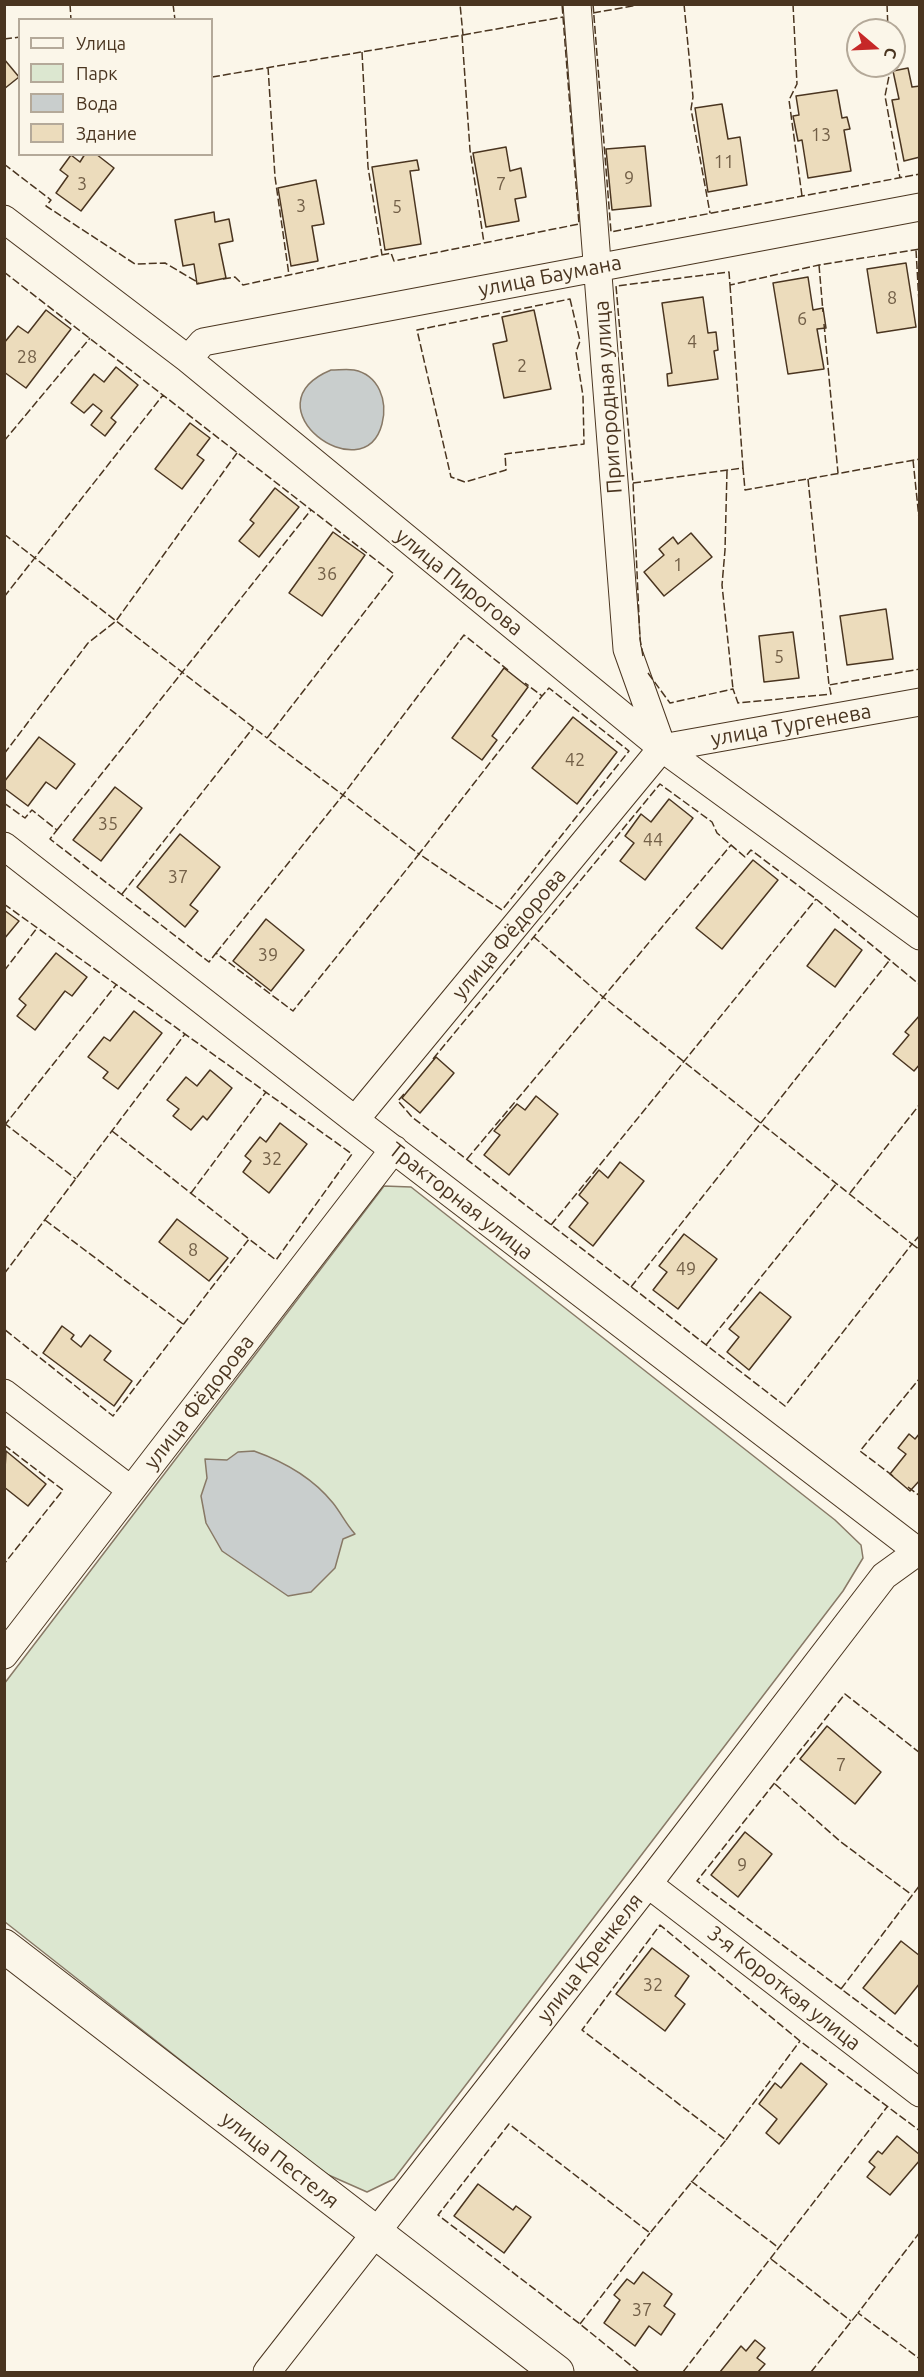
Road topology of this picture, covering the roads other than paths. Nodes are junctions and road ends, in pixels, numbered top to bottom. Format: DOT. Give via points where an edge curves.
graph roads {
  1 [pos="577,4"];
  2 [pos="920,207"];
  3 [pos="4,219"];
  4 [pos="598,266"];
  5 [pos="188,359"];
  6 [pos="920,702"];
  7 [pos="662,748"];
  8 [pos="4,846"];
  9 [pos="920,936"];
  10 [pos="355,1120"];
  11 [pos="394,1149"];
  12 [pos="4,1393"];
  13 [pos="131,1490"];
  14 [pos="919,1552"];
  15 [pos="4,1655"];
  16 [pos="648,1884"];
  17 [pos="4,1946"];
  18 [pos="920,2093"];
  19 [pos="376,2234"];
  20 [pos="267,2373"];
  21 [pos="557,2373"];
  1 -- 4 [label="street, Пригородная улица"];
  2 -- 4 [label="street, улица Баумана"];
  3 -- 5 [label="street, улица Пирогова"];
  4 -- 5 [label="street, улица Баумана" via="203,342"];
  4 -- 7 [label="street, Пригородная улица" via="627,649"];
  5 -- 7 [label="street, улица Пирогова"];
  6 -- 7 [label="street, улица Тургенева"];
  7 -- 9 [label="street, улица Пирогова"];
  7 -- 10 [label="street, улица Фёдорова"];
  8 -- 10 [label="street, Тракторная улица"];
  10 -- 11 [label="street, Тракторная улица"];
  11 -- 13 [label="street, улица Фёдорова"];
  11 -- 14 [label="street, Тракторная улица"];
  12 -- 13 [label="street"];
  13 -- 15 [label="street, улица Фёдорова"];
  14 -- 16 [label="street, улица Кренкеля" via="884,1576"];
  16 -- 18 [label="street, 3-я Короткая улица"];
  16 -- 19 [label="street, улица Кренкеля"];
  17 -- 19 [label="street, улица Пестеля"];
  19 -- 20 [label="street, улица Кренкеля"];
  19 -- 21 [label="street, улица Пестеля"];
}
